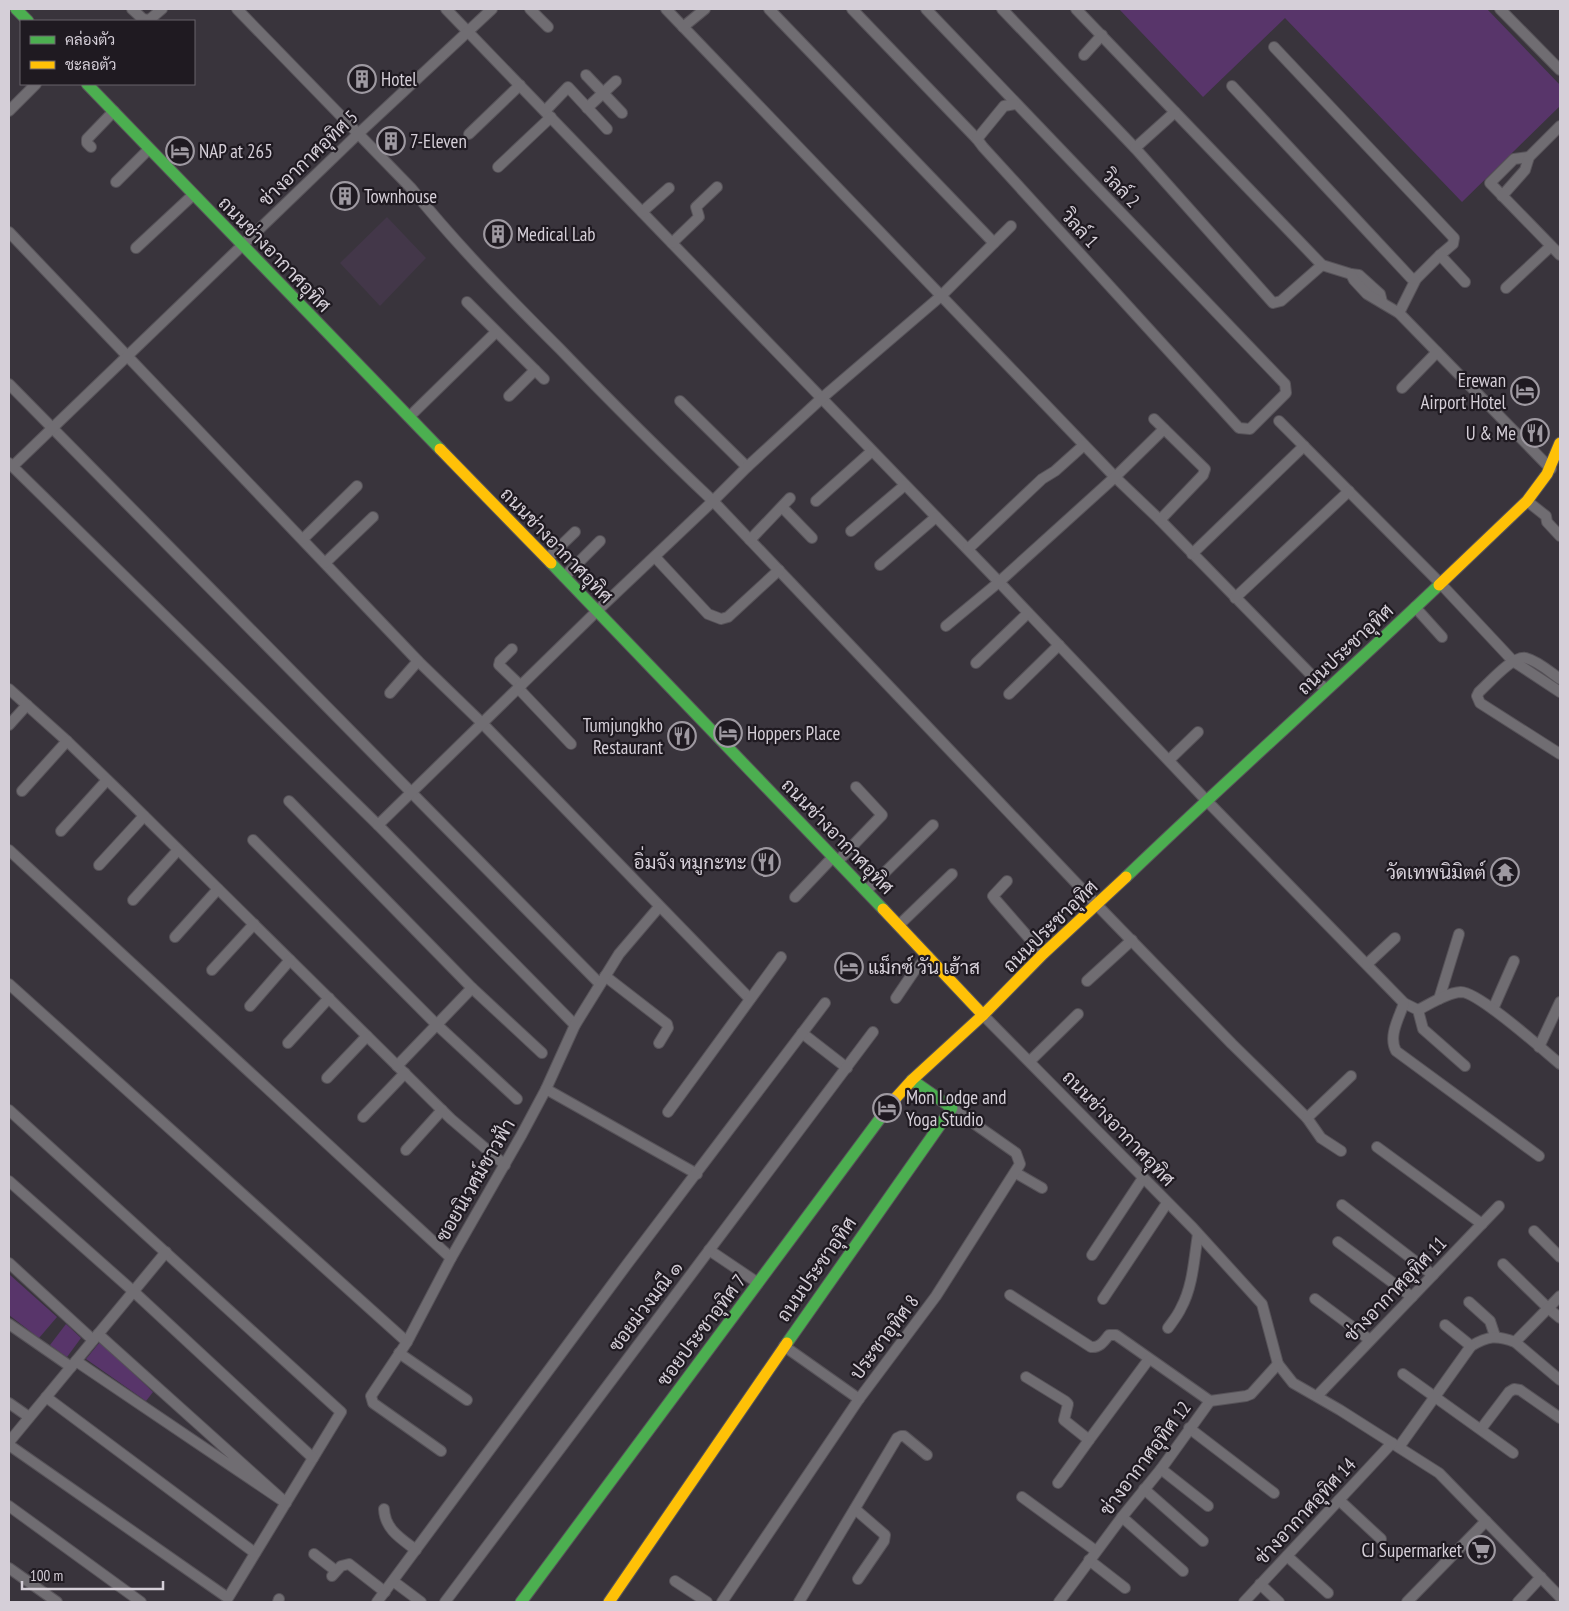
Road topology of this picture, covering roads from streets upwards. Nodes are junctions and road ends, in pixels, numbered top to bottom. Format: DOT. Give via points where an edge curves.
graph roads {
  1 [pos="132,9"];
  2 [pos="162,9"];
  3 [pos="237,9"];
  4 [pos="446,9"];
  5 [pos="492,9"];
  6 [pos="530,9"];
  7 [pos="666,9"];
  8 [pos="705,9"];
  9 [pos="769,9"];
  10 [pos="852,9"];
  11 [pos="926,9"];
  12 [pos="1002,9"];
  13 [pos="1076,9"];
  14 [pos="1500,9"];
  15 [pos="548,27"];
  16 [pos="683,27"];
  17 [pos="467,30"];
  18 [pos="1102,35"];
  19 [pos="1274,47"];
  20 [pos="1084,55"];
  21 [pos="1560,70"];
  22 [pos="586,75"];
  23 [pos="616,81"];
  24 [pos="35,85"];
  25 [pos="88,85"];
  26 [pos="520,85"];
  27 [pos="1232,86"];
  28 [pos="603,93"];
  29 [pos="1015,104"];
  30 [pos="587,108"];
  31 [pos="9,111"];
  32 [pos="114,111"];
  33 [pos="1175,112"];
  34 [pos="622,113"];
  35 [pos="548,114"];
  36 [pos="1560,126"];
  37 [pos="607,129"];
  38 [pos="358,134"];
  39 [pos="469,134"];
  40 [pos="977,139"];
  41 [pos="91,147"];
  42 [pos="1135,148"];
  43 [pos="149,149"];
  44 [pos="1529,158"];
  45 [pos="498,167"];
  46 [pos="116,182"];
  47 [pos="717,187"];
  48 [pos="670,188"];
  49 [pos="193,195"];
  50 [pos="1502,196"];
  51 [pos="642,212"];
  52 [pos="1011,226"];
  53 [pos="9,232"];
  54 [pos="672,243"];
  55 [pos="994,243"];
  56 [pos="242,246"];
  57 [pos="1551,246"];
  58 [pos="136,248"];
  59 [pos="1440,254"];
  60 [pos="1560,255"];
  61 [pos="1322,265"];
  62 [pos="1416,279"];
  63 [pos="1465,282"];
  64 [pos="1506,288"];
  65 [pos="941,296"];
  66 [pos="467,302"];
  67 [pos="1399,313"];
  68 [pos="496,332"];
  69 [pos="1437,352"];
  70 [pos="128,355"];
  71 [pos="534,370"];
  72 [pos="544,379"];
  73 [pos="9,384"];
  74 [pos="1402,388"];
  75 [pos="1286,393"];
  76 [pos="509,396"];
  77 [pos="822,398"];
  78 [pos="680,401"];
  79 [pos="409,417"];
  80 [pos="1154,419"];
  81 [pos="1279,421"];
  82 [pos="52,428"];
  83 [pos="1164,429"];
  84 [pos="1560,443"];
  85 [pos="1084,445"];
  86 [pos="1304,446"];
  87 [pos="872,451"];
  88 [pos="11,464"];
  89 [pos="747,467"];
  90 [pos="1551,469"];
  91 [pos="1115,478"];
  92 [pos="905,485"];
  93 [pos="357,486"];
  94 [pos="1349,491"];
  95 [pos="790,498"];
  96 [pos="713,501"];
  97 [pos="816,501"];
  98 [pos="1530,504"];
  99 [pos="782,507"];
  100 [pos="373,517"];
  101 [pos="936,517"];
  102 [pos="1160,520"];
  103 [pos="851,531"];
  104 [pos="575,532"];
  105 [pos="1560,536"];
  106 [pos="812,538"];
  107 [pos="303,539"];
  108 [pos="750,540"];
  109 [pos="600,541"];
  110 [pos="968,550"];
  111 [pos="1192,554"];
  112 [pos="655,557"];
  113 [pos="547,559"];
  114 [pos="325,563"];
  115 [pos="880,565"];
  116 [pos="779,570"];
  117 [pos="564,577"];
  118 [pos="999,582"];
  119 [pos="1440,584"];
  120 [pos="1235,598"];
  121 [pos="1414,607"];
  122 [pos="597,611"];
  123 [pos="1028,613"];
  124 [pos="946,626"];
  125 [pos="1442,637"];
  126 [pos="1059,645"];
  127 [pos="512,649"];
  128 [pos="418,661"];
  129 [pos="1513,661"];
  130 [pos="976,663"];
  131 [pos="1560,679"];
  132 [pos="519,687"];
  133 [pos="9,689"];
  134 [pos="1326,690"];
  135 [pos="1560,692"];
  136 [pos="390,693"];
  137 [pos="1009,694"];
  138 [pos="27,706"];
  139 [pos="482,723"];
  140 [pos="9,725"];
  141 [pos="1198,732"];
  142 [pos="67,741"];
  143 [pos="571,744"];
  144 [pos="1560,754"];
  145 [pos="1169,760"];
  146 [pos="107,780"];
  147 [pos="856,787"];
  148 [pos="22,791"];
  149 [pos="411,792"];
  150 [pos="1206,800"];
  151 [pos="290,801"];
  152 [pos="144,816"];
  153 [pos="378,825"];
  154 [pos="933,825"];
  155 [pos="61,831"];
  156 [pos="253,840"];
  157 [pos="9,850"];
  158 [pos="178,850"];
  159 [pos="836,859"];
  160 [pos="99,864"];
  161 [pos="952,874"];
  162 [pos="1007,881"];
  163 [pos="218,889"];
  164 [pos="866,891"];
  165 [pos="795,897"];
  166 [pos="133,900"];
  167 [pos="1097,905"];
  168 [pos="659,907"];
  169 [pos="254,924"];
  170 [pos="899,925"];
  171 [pos="1459,934"];
  172 [pos="175,937"];
  173 [pos="1395,938"];
  174 [pos="1132,940"];
  175 [pos="1043,954"];
  176 [pos="928,956"];
  177 [pos="781,957"];
  178 [pos="290,960"];
  179 [pos="1514,961"];
  180 [pos="1367,964"];
  181 [pos="212,970"];
  182 [pos="603,979"];
  183 [pos="1087,981"];
  184 [pos="9,984"];
  185 [pos="472,988"];
  186 [pos="329,998"];
  187 [pos="896,998"];
  188 [pos="750,999"];
  189 [pos="1439,999"];
  190 [pos="1560,1002"];
  191 [pos="825,1003"];
  192 [pos="1404,1003"];
  193 [pos="250,1006"];
  194 [pos="1418,1010"];
  195 [pos="1493,1010"];
  196 [pos="1078,1014"];
  197 [pos="983,1015"];
  198 [pos="436,1024"];
  199 [pos="575,1025"];
  200 [pos="873,1032"];
  201 [pos="802,1033"];
  202 [pos="367,1036"];
  203 [pos="288,1043"];
  204 [pos="659,1043"];
  205 [pos="1539,1047"];
  206 [pos="542,1053"];
  207 [pos="1030,1061"];
  208 [pos="1560,1064"];
  209 [pos="1465,1066"];
  210 [pos="846,1068"];
  211 [pos="401,1069"];
  212 [pos="1351,1076"];
  213 [pos="327,1078"];
  214 [pos="912,1080"];
  215 [pos="546,1089"];
  216 [pos="518,1099"];
  217 [pos="952,1108"];
  218 [pos="9,1110"];
  219 [pos="442,1110"];
  220 [pos="668,1112"];
  221 [pos="363,1117"];
  222 [pos="1307,1118"];
  223 [pos="1377,1147"];
  224 [pos="406,1150"];
  225 [pos="1341,1152"];
  226 [pos="1539,1156"];
  227 [pos="505,1164"];
  228 [pos="1016,1173"];
  229 [pos="697,1174"];
  230 [pos="1143,1178"];
  231 [pos="9,1181"];
  232 [pos="1042,1188"];
  233 [pos="1167,1203"];
  234 [pos="1342,1205"];
  235 [pos="1499,1206"];
  236 [pos="1482,1224"];
  237 [pos="1534,1231"];
  238 [pos="1198,1234"];
  239 [pos="1338,1242"];
  240 [pos="709,1250"];
  241 [pos="166,1252"];
  242 [pos="1092,1255"];
  243 [pos="1560,1257"];
  244 [pos="451,1258"];
  245 [pos="9,1264"];
  246 [pos="1502,1264"];
  247 [pos="1433,1275"];
  248 [pos="758,1283"];
  249 [pos="133,1291"];
  250 [pos="1010,1295"];
  251 [pos="1560,1296"];
  252 [pos="1412,1297"];
  253 [pos="1315,1299"];
  254 [pos="1103,1300"];
  255 [pos="1469,1302"];
  256 [pos="1548,1308"];
  257 [pos="1560,1318"];
  258 [pos="9,1324"];
  259 [pos="1445,1326"];
  260 [pos="1168,1328"];
  261 [pos="1495,1336"];
  262 [pos="96,1337"];
  263 [pos="1370,1340"];
  264 [pos="407,1342"];
  265 [pos="1514,1342"];
  266 [pos="784,1346"];
  267 [pos="1471,1346"];
  268 [pos="399,1353"];
  269 [pos="1149,1359"];
  270 [pos="73,1364"];
  271 [pos="1278,1364"];
  272 [pos="1403,1374"];
  273 [pos="1026,1377"];
  274 [pos="1560,1380"];
  275 [pos="1317,1396"];
  276 [pos="46,1397"];
  277 [pos="1435,1397"];
  278 [pos="859,1399"];
  279 [pos="467,1400"];
  280 [pos="1210,1400"];
  281 [pos="9,1403"];
  282 [pos="29,1417"];
  283 [pos="1560,1418"];
  284 [pos="1189,1428"];
  285 [pos="1481,1429"];
  286 [pos="1089,1440"];
  287 [pos="9,1443"];
  288 [pos="1395,1445"];
  289 [pos="441,1451"];
  290 [pos="1513,1453"];
  291 [pos="927,1455"];
  292 [pos="313,1458"];
  293 [pos="1161,1469"];
  294 [pos="1058,1484"];
  295 [pos="1144,1489"];
  296 [pos="1274,1493"];
  297 [pos="1022,1497"];
  298 [pos="1339,1500"];
  299 [pos="286,1503"];
  300 [pos="9,1506"];
  301 [pos="1208,1506"];
  302 [pos="384,1509"];
  303 [pos="855,1509"];
  304 [pos="1122,1517"];
  305 [pos="1486,1521"];
  306 [pos="1380,1539"];
  307 [pos="1203,1541"];
  308 [pos="416,1550"];
  309 [pos="1096,1551"];
  310 [pos="255,1553"];
  311 [pos="314,1554"];
  312 [pos="1287,1556"];
  313 [pos="1089,1560"];
  314 [pos="9,1568"];
  315 [pos="1183,1571"];
  316 [pos="1541,1578"];
  317 [pos="858,1579"];
  318 [pos="393,1581"];
  319 [pos="675,1581"];
  320 [pos="1260,1584"];
  321 [pos="1125,1588"];
  322 [pos="385,1592"];
  323 [pos="1328,1594"];
  324 [pos="1560,1597"];
  325 [pos="57,1602"];
  326 [pos="141,1602"];
  327 [pos="378,1602"];
  328 [pos="421,1602"];
  329 [pos="446,1602"];
  330 [pos="521,1602"];
  331 [pos="609,1602"];
  332 [pos="707,1602"];
  333 [pos="722,1602"];
  334 [pos="799,1602"];
  335 [pos="1059,1602"];
  336 [pos="1244,1602"];
  337 [pos="1279,1602"];
  338 [pos="1407,1602"];
  339 [pos="1518,1602"];
  1 -- 2 [label="street" via="149,20"];
  3 -- 38 [label="street"];
  4 -- 17 [label="street"];
  5 -- 17 [label="street, ช่างอากาศอุทิศ 5"];
  6 -- 15 [label="street"];
  7 -- 16 [label="street"];
  8 -- 16 [label="street"];
  9 -- 55 [label="street"];
  10 -- 40 [label="street, วิลล์ 1"];
  11 -- 29 [label="street, วิลล์ 2"];
  12 -- 42 [label="street"];
  13 -- 18 [label="street"];
  14 -- 21 [label="street"];
  16 -- 65 [label="street"];
  17 -- 26 [label="street"];
  17 -- 38 [label="street, ช่างอากาศอุทิศ 5"];
  18 -- 20 [label="street"];
  18 -- 33 [label="street"];
  19 -- 59 [label="street" via="1454,238 1453,244"];
  22 -- 28 [label="street"];
  23 -- 28 [label="street"];
  24 -- 31 [label="street"];
  25 -- 32 [label="street, ถนนช่างอากาศอุทิศ"];
  26 -- 35 [label="street"];
  26 -- 39 [label="street"];
  27 -- 62 [label="street" via="1411,278"];
  28 -- 30 [label="street"];
  28 -- 34 [label="street"];
  29 -- 40 [label="street" via="1004,106"];
  29 -- 75 [label="street, วิลล์ 2" via="1285,384"];
  30 -- 35 [label="street" via="568,87"];
  30 -- 37 [label="street"];
  32 -- 41 [label="street" via="87,139"];
  32 -- 43 [label="street, ถนนช่างอากาศอุทิศ"];
  33 -- 42 [label="street"];
  33 -- 61 [label="street"];
  35 -- 45 [label="street"];
  35 -- 51 [label="street"];
  36 -- 44 [label="street"];
  38 -- 56 [label="street, ช่างอากาศอุทิศ 5"];
  38 -- 96 [label="street" via="521,310"];
  40 -- 75 [label="street, วิลล์ 1" via="1239,428 1250,429"];
  42 -- 61 [label="street" via="1273,303 1281,301"];
  43 -- 46 [label="street"];
  43 -- 49 [label="street, ถนนช่างอากาศอุทิศ"];
  44 -- 50 [label="street" via="1525,170"];
  44 -- 50 [label="street" via="1514,160 1490,183"];
  47 -- 54 [label="street" via="696,207 699,217"];
  48 -- 51 [label="street"];
  49 -- 56 [label="street, ถนนช่างอากาศอุทิศ"];
  49 -- 58 [label="street"];
  50 -- 57 [label="street"];
  51 -- 54 [label="street"];
  52 -- 55 [label="street"];
  53 -- 70 [label="street"];
  54 -- 77 [label="street"];
  55 -- 65 [label="street"];
  56 -- 70 [label="street, ช่างอากาศอุทิศ 5"];
  56 -- 79 [label="street, ถนนช่างอากาศอุทิศ"];
  57 -- 60 [label="street"];
  57 -- 64 [label="street"];
  59 -- 62 [label="street"];
  59 -- 63 [label="street"];
  61 -- 67 [label="street" via="1359,274 1377,290 1382,302"];
  62 -- 67 [label="street"];
  65 -- 77 [label="street"];
  65 -- 85 [label="street"];
  66 -- 68 [label="street"];
  67 -- 69 [label="street"];
  68 -- 71 [label="street"];
  68 -- 79 [label="street"];
  69 -- 74 [label="street"];
  69 -- 90 [label="street"];
  70 -- 82 [label="street, ช่างอากาศอุทิศ 5"];
  70 -- 107 [label="street"];
  71 -- 72 [label="street"];
  71 -- 76 [label="street"];
  73 -- 82 [label="street"];
  77 -- 87 [label="street"];
  77 -- 89 [label="street"];
  78 -- 89 [label="street"];
  79 -- 113 [label="street, ถนนช่างอากาศอุทิศ"];
  80 -- 83 [label="street"];
  81 -- 86 [label="street"];
  82 -- 88 [label="street, ช่างอากาศอุทิศ 5"];
  82 -- 149 [label="street"];
  83 -- 91 [label="street"];
  83 -- 102 [label="street" via="1205,469"];
  84 -- 90 [label="street, ถนนประชาอุทิศ"];
  85 -- 91 [label="street"];
  85 -- 110 [label="street" via="1042,479"];
  86 -- 94 [label="street"];
  86 -- 111 [label="street"];
  87 -- 92 [label="street"];
  87 -- 97 [label="street"];
  88 -- 153 [label="street"];
  89 -- 96 [label="street"];
  90 -- 98 [label="street, ถนนประชาอุทิศ"];
  91 -- 102 [label="street"];
  91 -- 118 [label="street"];
  92 -- 101 [label="street"];
  92 -- 103 [label="street"];
  93 -- 107 [label="street"];
  94 -- 119 [label="street"];
  94 -- 120 [label="street"];
  95 -- 99 [label="street"];
  96 -- 108 [label="street"];
  96 -- 112 [label="street"];
  98 -- 105 [label="street" via="1542,522 1547,522"];
  98 -- 119 [label="street, ถนนประชาอุทิศ"];
  99 -- 106 [label="street"];
  99 -- 108 [label="street"];
  100 -- 114 [label="street"];
  101 -- 110 [label="street"];
  101 -- 115 [label="street"];
  102 -- 111 [label="street"];
  104 -- 113 [label="street"];
  107 -- 114 [label="street"];
  108 -- 116 [label="street"];
  109 -- 117 [label="street"];
  110 -- 118 [label="street"];
  111 -- 120 [label="street"];
  112 -- 116 [label="street" via="708,614 721,619 728,617"];
  112 -- 122 [label="street"];
  113 -- 117 [label="street, ถนนช่างอากาศอุทิศ"];
  114 -- 128 [label="street"];
  116 -- 167 [label="street"];
  117 -- 122 [label="street, ถนนช่างอากาศอุทิศ"];
  118 -- 123 [label="street"];
  118 -- 124 [label="street"];
  119 -- 121 [label="street, ถนนประชาอุทิศ"];
  119 -- 129 [label="street"];
  120 -- 134 [label="street"];
  121 -- 125 [label="street"];
  121 -- 134 [label="street, ถนนประชาอุทิศ"];
  122 -- 132 [label="street"];
  122 -- 159 [label="street, ถนนช่างอากาศอุทิศ"];
  123 -- 126 [label="street"];
  123 -- 130 [label="street"];
  126 -- 137 [label="street"];
  126 -- 145 [label="street"];
  127 -- 132 [label="street" via="499,664"];
  128 -- 136 [label="street"];
  128 -- 139 [label="street"];
  129 -- 131 [label="street" via="1525,657"];
  129 -- 135 [label="street"];
  129 -- 144 [label="street" via="1479,692 1477,700"];
  132 -- 139 [label="street"];
  132 -- 143 [label="street"];
  133 -- 138 [label="street"];
  134 -- 150 [label="street, ถนนประชาอุทิศ"];
  138 -- 140 [label="street"];
  138 -- 142 [label="street"];
  139 -- 149 [label="street"];
  139 -- 168 [label="street"];
  141 -- 145 [label="street"];
  142 -- 146 [label="street"];
  142 -- 148 [label="street"];
  145 -- 150 [label="street"];
  146 -- 152 [label="street"];
  146 -- 155 [label="street"];
  147 -- 159 [label="street" via="882,815"];
  149 -- 153 [label="street"];
  149 -- 182 [label="street"];
  150 -- 167 [label="street, ถนนประชาอุทิศ"];
  150 -- 180 [label="street"];
  151 -- 185 [label="street"];
  152 -- 158 [label="street"];
  152 -- 160 [label="street"];
  153 -- 199 [label="street"];
  154 -- 164 [label="street"];
  156 -- 198 [label="street"];
  157 -- 244 [label="street"];
  158 -- 163 [label="street"];
  158 -- 166 [label="street"];
  159 -- 164 [label="street, ถนนช่างอากาศอุทิศ"];
  159 -- 165 [label="street"];
  161 -- 170 [label="street"];
  162 -- 175 [label="street" via="995,899"];
  163 -- 169 [label="street"];
  163 -- 172 [label="street"];
  164 -- 170 [label="street, ถนนช่างอากาศอุทิศ"];
  167 -- 174 [label="street"];
  167 -- 175 [label="street, ถนนประชาอุทิศ"];
  168 -- 182 [label="street, ซอยนิเวศม์ชาวฟ้า" via="619,954"];
  168 -- 188 [label="street"];
  169 -- 178 [label="street"];
  169 -- 181 [label="street"];
  170 -- 176 [label="street, ถนนช่างอากาศอุทิศ"];
  171 -- 189 [label="street"];
  173 -- 180 [label="street"];
  174 -- 183 [label="street"];
  174 -- 222 [label="street"];
  175 -- 197 [label="street, ถนนประชาอุทิศ"];
  176 -- 187 [label="street" via="914,970"];
  176 -- 197 [label="street, ถนนช่างอากาศอุทิศ"];
  177 -- 188 [label="street"];
  178 -- 186 [label="street"];
  178 -- 193 [label="street"];
  179 -- 195 [label="street"];
  180 -- 192 [label="street"];
  182 -- 199 [label="street, ซอยนิเวศม์ชาวฟ้า"];
  182 -- 204 [label="street" via="667,1024"];
  184 -- 264 [label="street"];
  185 -- 198 [label="street"];
  185 -- 206 [label="street"];
  186 -- 202 [label="street"];
  186 -- 203 [label="street"];
  188 -- 220 [label="street"];
  189 -- 194 [label="street"];
  189 -- 195 [label="street" via="1462,992"];
  190 -- 205 [label="street"];
  191 -- 201 [label="street"];
  192 -- 194 [label="street"];
  192 -- 226 [label="street" via="1393,1033 1392,1044 1396,1051"];
  194 -- 209 [label="street" via="1423,1028"];
  195 -- 205 [label="street"];
  196 -- 207 [label="street"];
  197 -- 207 [label="street, ถนนช่างอากาศอุทิศ"];
  197 -- 214 [label="street, ถนนประชาอุทิศ"];
  198 -- 211 [label="street"];
  198 -- 216 [label="street"];
  199 -- 215 [label="street, ซอยนิเวศม์ชาวฟ้า"];
  200 -- 210 [label="street, ซอยม่วงมณี ๑"];
  201 -- 210 [label="street"];
  201 -- 229 [label="street"];
  202 -- 211 [label="street"];
  202 -- 213 [label="street"];
  205 -- 208 [label="street"];
  207 -- 230 [label="street, ถนนช่างอากาศอุทิศ"];
  210 -- 240 [label="street, ซอยม่วงมณี ๑"];
  211 -- 219 [label="street"];
  211 -- 221 [label="street"];
  212 -- 222 [label="street"];
  214 -- 217 [label="street"];
  214 -- 248 [label="street, ซอยประชาอุทิศ 7"];
  215 -- 227 [label="street, ซอยนิเวศม์ชาวฟ้า"];
  215 -- 229 [label="street"];
  217 -- 228 [label="street" via="1016,1153 1020,1164"];
  217 -- 266 [label="street, ถนนประชาอุทิศ"];
  218 -- 241 [label="street"];
  219 -- 224 [label="street"];
  219 -- 227 [label="street"];
  222 -- 225 [label="street" via="1321,1138"];
  223 -- 236 [label="street"];
  227 -- 244 [label="street, ซอยนิเวศม์ชาวฟ้า"];
  228 -- 232 [label="street"];
  228 -- 278 [label="street, ประชาอุทิศ 8" via="936,1296"];
  229 -- 308 [label="street"];
  230 -- 233 [label="street, ถนนช่างอากาศอุทิศ"];
  230 -- 242 [label="street"];
  231 -- 249 [label="street"];
  233 -- 238 [label="street, ถนนช่างอากาศอุทิศ"];
  233 -- 254 [label="street"];
  234 -- 247 [label="street"];
  235 -- 236 [label="street, ช่างอากาศอุทิศ 11"];
  236 -- 247 [label="street, ช่างอากาศอุทิศ 11"];
  237 -- 243 [label="street"];
  238 -- 260 [label="street" via="1186,1297"];
  238 -- 271 [label="street, ถนนช่างอากาศอุทิศ" via="1262,1304"];
  239 -- 252 [label="street"];
  240 -- 248 [label="street"];
  240 -- 329 [label="street, ซอยม่วงมณี ๑"];
  241 -- 249 [label="street"];
  241 -- 292 [label="street" via="341,1412"];
  244 -- 264 [label="street, ซอยนิเวศม์ชาวฟ้า"];
  245 -- 262 [label="street"];
  246 -- 256 [label="street"];
  247 -- 252 [label="street, ช่างอากาศอุทิศ 11"];
  248 -- 330 [label="street, ซอยประชาอุทิศ 7"];
  249 -- 262 [label="street"];
  249 -- 292 [label="street"];
  250 -- 269 [label="street" via="1091,1346 1100,1345 1112,1334"];
  251 -- 256 [label="street"];
  252 -- 263 [label="street, ช่างอากาศอุทิศ 11"];
  253 -- 263 [label="street"];
  255 -- 261 [label="street" via="1490,1321"];
  256 -- 257 [label="street"];
  256 -- 265 [label="street"];
  258 -- 270 [label="street"];
  259 -- 267 [label="street"];
  261 -- 265 [label="street"];
  261 -- 267 [label="street"];
  262 -- 270 [label="street"];
  262 -- 299 [label="street"];
  263 -- 275 [label="street, ช่างอากาศอุทิศ 11"];
  264 -- 268 [label="street, ซอยนิเวศม์ชาวฟ้า"];
  265 -- 274 [label="street"];
  266 -- 278 [label="street"];
  266 -- 331 [label="street, ถนนประชาอุทิศ"];
  267 -- 277 [label="street, ช่างอากาศอุทิศ 14"];
  268 -- 279 [label="street"];
  268 -- 289 [label="street, ซอยนิเวศม์ชาวฟ้า" via="373,1391 373,1403"];
  269 -- 280 [label="street"];
  269 -- 286 [label="street"];
  270 -- 276 [label="street"];
  270 -- 299 [label="street"];
  271 -- 275 [label="street, ถนนช่างอากาศอุทิศ" via="1292,1383"];
  271 -- 280 [label="street, ช่างอากาศอุทิศ 12" via="1251,1394"];
  272 -- 277 [label="street"];
  273 -- 286 [label="street" via="1068,1404 1064,1420"];
  275 -- 288 [label="street, ถนนช่างอากาศอุทิศ"];
  276 -- 282 [label="street"];
  276 -- 310 [label="street"];
  277 -- 285 [label="street"];
  277 -- 288 [label="street, ช่างอากาศอุทิศ 14"];
  278 -- 333 [label="street, ประชาอุทิศ 8"];
  280 -- 284 [label="street, ช่างอากาศอุทิศ 12"];
  281 -- 282 [label="street"];
  282 -- 287 [label="street"];
  283 -- 285 [label="street" via="1514,1389"];
  284 -- 293 [label="street, ช่างอากาศอุทิศ 12"];
  284 -- 296 [label="street"];
  285 -- 290 [label="street"];
  286 -- 294 [label="street"];
  287 -- 310 [label="street" via="228,1598"];
  288 -- 298 [label="street, ช่างอากาศอุทิศ 14"];
  288 -- 305 [label="street, ถนนช่างอากาศอุทิศ" via="1439,1473"];
  291 -- 303 [label="street" via="900,1436"];
  292 -- 299 [label="street"];
  293 -- 295 [label="street, ช่างอากาศอุทิศ 12"];
  293 -- 301 [label="street"];
  295 -- 304 [label="street, ช่างอากาศอุทิศ 12"];
  295 -- 307 [label="street"];
  297 -- 309 [label="street"];
  298 -- 306 [label="street"];
  298 -- 312 [label="street, ช่างอากาศอุทิศ 14"];
  299 -- 310 [label="street"];
  300 -- 326 [label="street"];
  302 -- 308 [label="street" via="388,1524"];
  303 -- 317 [label="street" via="885,1535"];
  303 -- 334 [label="street"];
  304 -- 309 [label="street, ช่างอากาศอุทิศ 12"];
  304 -- 315 [label="street"];
  305 -- 316 [label="street, ถนนช่างอากาศอุทิศ"];
  305 -- 338 [label="street"];
  308 -- 318 [label="street"];
  309 -- 313 [label="street, ช่างอากาศอุทิศ 12"];
  311 -- 322 [label="street" via="334,1573 350,1564"];
  312 -- 320 [label="street, ช่างอากาศอุทิศ 14"];
  312 -- 323 [label="street"];
  313 -- 321 [label="street"];
  313 -- 335 [label="street, ช่างอากาศอุทิศ 12"];
  314 -- 325 [label="street"];
  316 -- 324 [label="street, ถนนช่างอากาศอุทิศ"];
  316 -- 339 [label="street"];
  318 -- 322 [label="street"];
  318 -- 328 [label="street"];
  319 -- 332 [label="street"];
  320 -- 336 [label="street, ช่างอากาศอุทิศ 14"];
  320 -- 337 [label="street"];
  322 -- 327 [label="street"];
}
